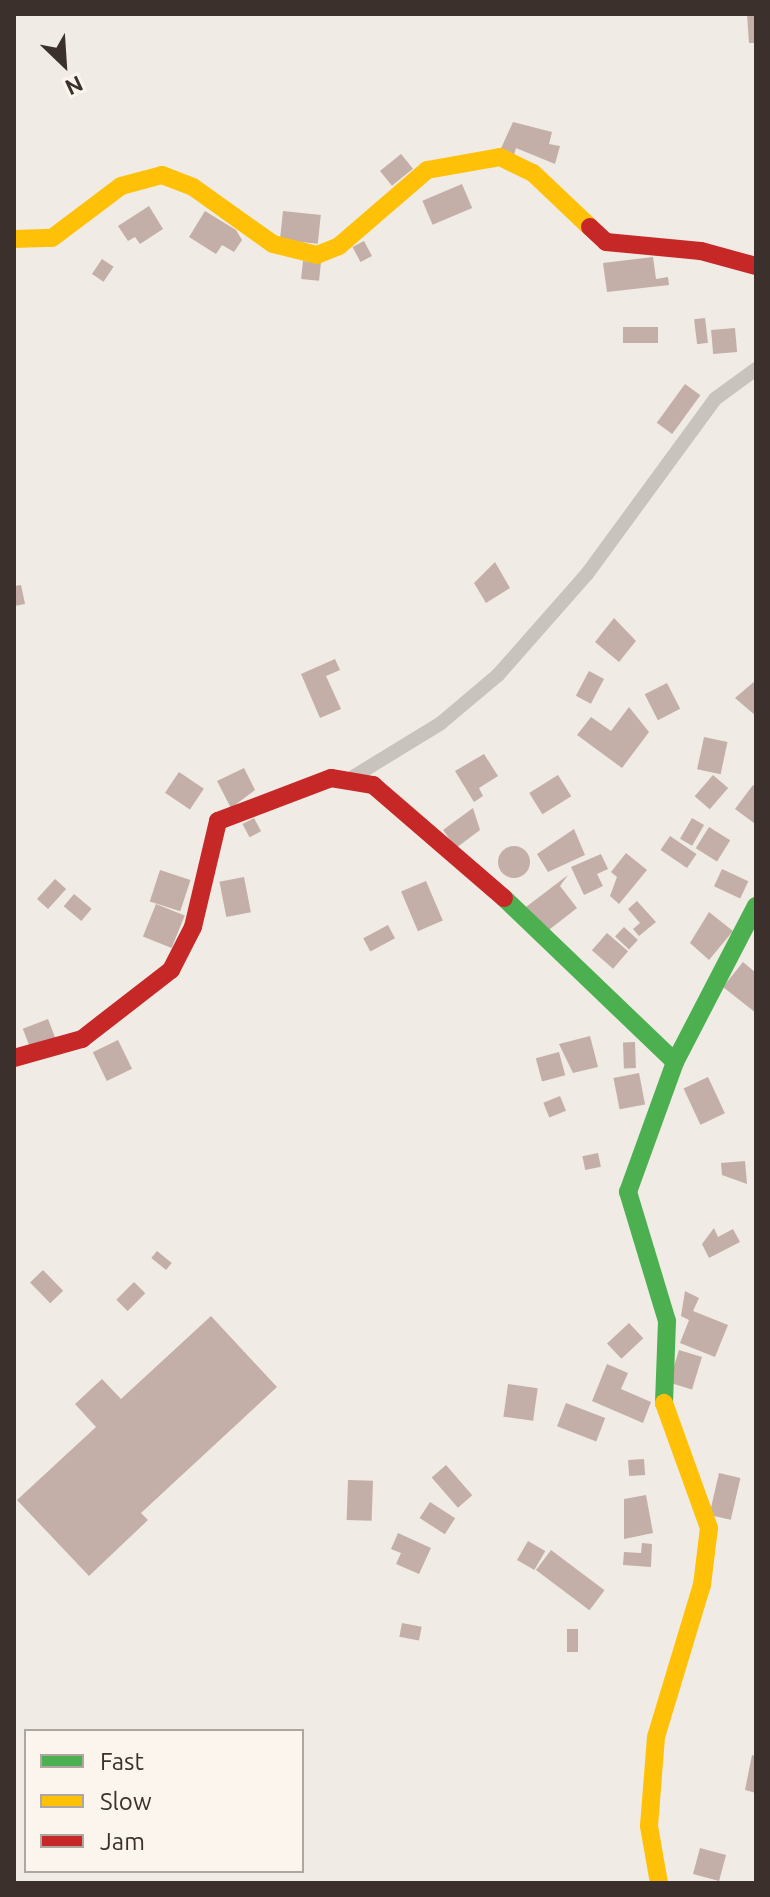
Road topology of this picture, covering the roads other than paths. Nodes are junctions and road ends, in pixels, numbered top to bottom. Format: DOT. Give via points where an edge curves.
graph roads {
  1 [pos="14,239"];
  2 [pos="756,266"];
  3 [pos="756,369"];
  4 [pos="353,777"];
  5 [pos="756,906"];
  6 [pos="14,1058"];
  7 [pos="675,1062"];
  8 [pos="659,1883"];
  1 -- 2 [label="street" via="52,238 121,186 162,175 209,197 273,244 317,255 339,246 427,170 500,157 522,165 616,246 701,251"];
  3 -- 4 [label="street" via="715,399 587,574 498,675 441,723"];
  4 -- 6 [label="street" via="271,795 218,821 208,837 193,927 171,970 82,1039"];
  4 -- 7 [label="street" via="477,871"];
  5 -- 7 [label="street"];
  7 -- 8 [label="street" via="628,1192 667,1321 664,1417 709,1528 702,1585 656,1737 649,1826"];
}
